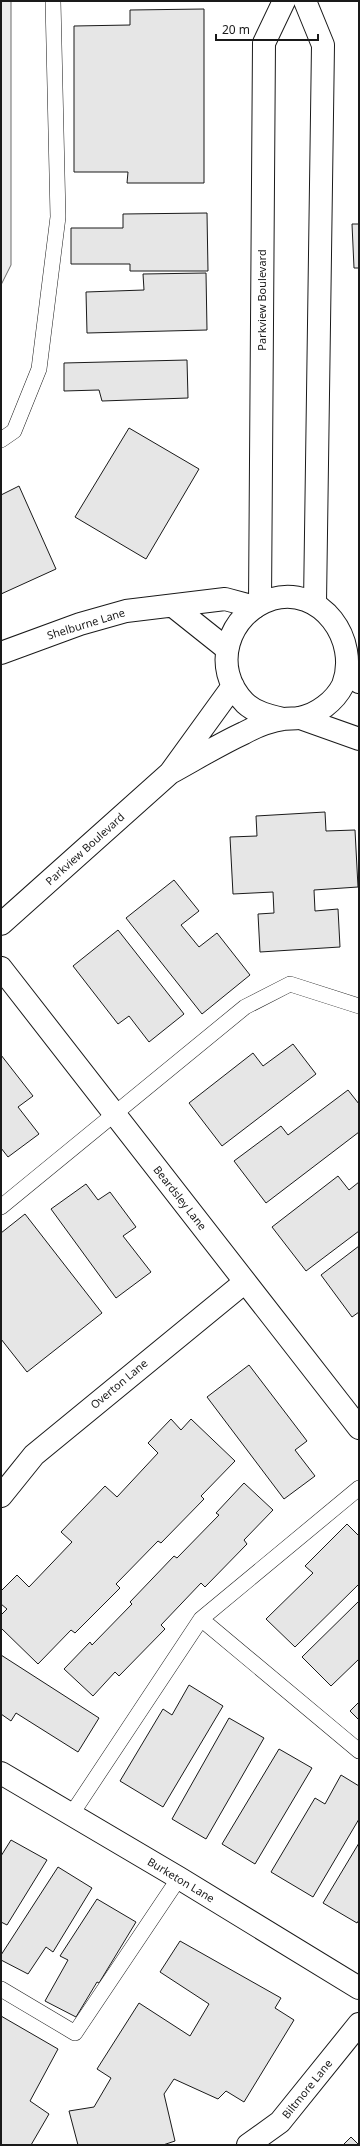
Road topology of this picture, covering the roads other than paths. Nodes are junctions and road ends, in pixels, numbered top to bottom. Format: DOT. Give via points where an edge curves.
graph roads {
  1 [pos="53,1"];
  2 [pos="284,1"];
  3 [pos="305,1"];
  4 [pos="1,440"];
  5 [pos="316,603"];
  6 [pos="258,605"];
  7 [pos="173,606"];
  8 [pos="227,649"];
  9 [pos="1,653"];
  10 [pos="354,675"];
  11 [pos="233,686"];
  12 [pos="292,718"];
  13 [pos="359,739"];
  14 [pos="170,773"];
  15 [pos="1,924"];
  16 [pos="1,968"];
  17 [pos="359,1006"];
  18 [pos="115,1114"];
  19 [pos="1,1207"];
  20 [pos="245,1282"];
  21 [pos="359,1428"];
  22 [pos="359,1488"];
  23 [pos="1,1496"];
  24 [pos="201,1619"];
  25 [pos="359,1751"];
  26 [pos="1,1773"];
  27 [pos="71,1815"];
  28 [pos="179,1878"];
  29 [pos="359,1988"];
  30 [pos="1,1989"];
  31 [pos="359,2024"];
  32 [pos="248,2145"];
  1 -- 4 [label="lane" via="58,217 39,368 14,431"];
  2 -- 6 [label="street, Parkview Boulevard" via="264,43"];
  3 -- 5 [label="street" via="323,45"];
  5 -- 6 [label="street, Parkview Boulevard" via="285,598"];
  5 -- 10 [label="street, Parkview Boulevard" via="331,615 342,630"];
  6 -- 7 [label="street, Shelburne Lane" via="225,599"];
  6 -- 8 [label="street" via="244,615 233,630"];
  7 -- 8 [label="street"];
  7 -- 9 [label="street, Shelburne Lane" via="126,611 80,624"];
  8 -- 11 [label="street" via="227,668"];
  10 -- 12 [label="street, Parkview Boulevard" via="320,710"];
  11 -- 12 [label="street" via="245,703 263,714"];
  11 -- 14 [label="street, Parkview Boulevard"];
  12 -- 13 [label="street"];
  12 -- 14 [label="street, Parkview Boulevard" via="245,732"];
  14 -- 15 [label="street, Parkview Boulevard"];
  16 -- 18 [label="street, Beardsley Lane"];
  17 -- 18 [label="lane" via="290,984 245,1007"];
  18 -- 19 [label="lane"];
  18 -- 20 [label="street, Beardsley Lane"];
  20 -- 21 [label="street, Beardsley Lane"];
  20 -- 23 [label="street, Overton Lane" via="34,1455"];
  22 -- 24 [label="lane"];
  24 -- 25 [label="lane"];
  24 -- 27 [label="lane"];
  26 -- 27 [label="street, Burketon Lane"];
  27 -- 28 [label="street, Burketon Lane"];
  28 -- 29 [label="street, Burketon Lane"];
  28 -- 30 [label="lane" via="75,2033"];
  31 -- 32 [label="street, Biltmore Lane" via="280,2122"];
}
